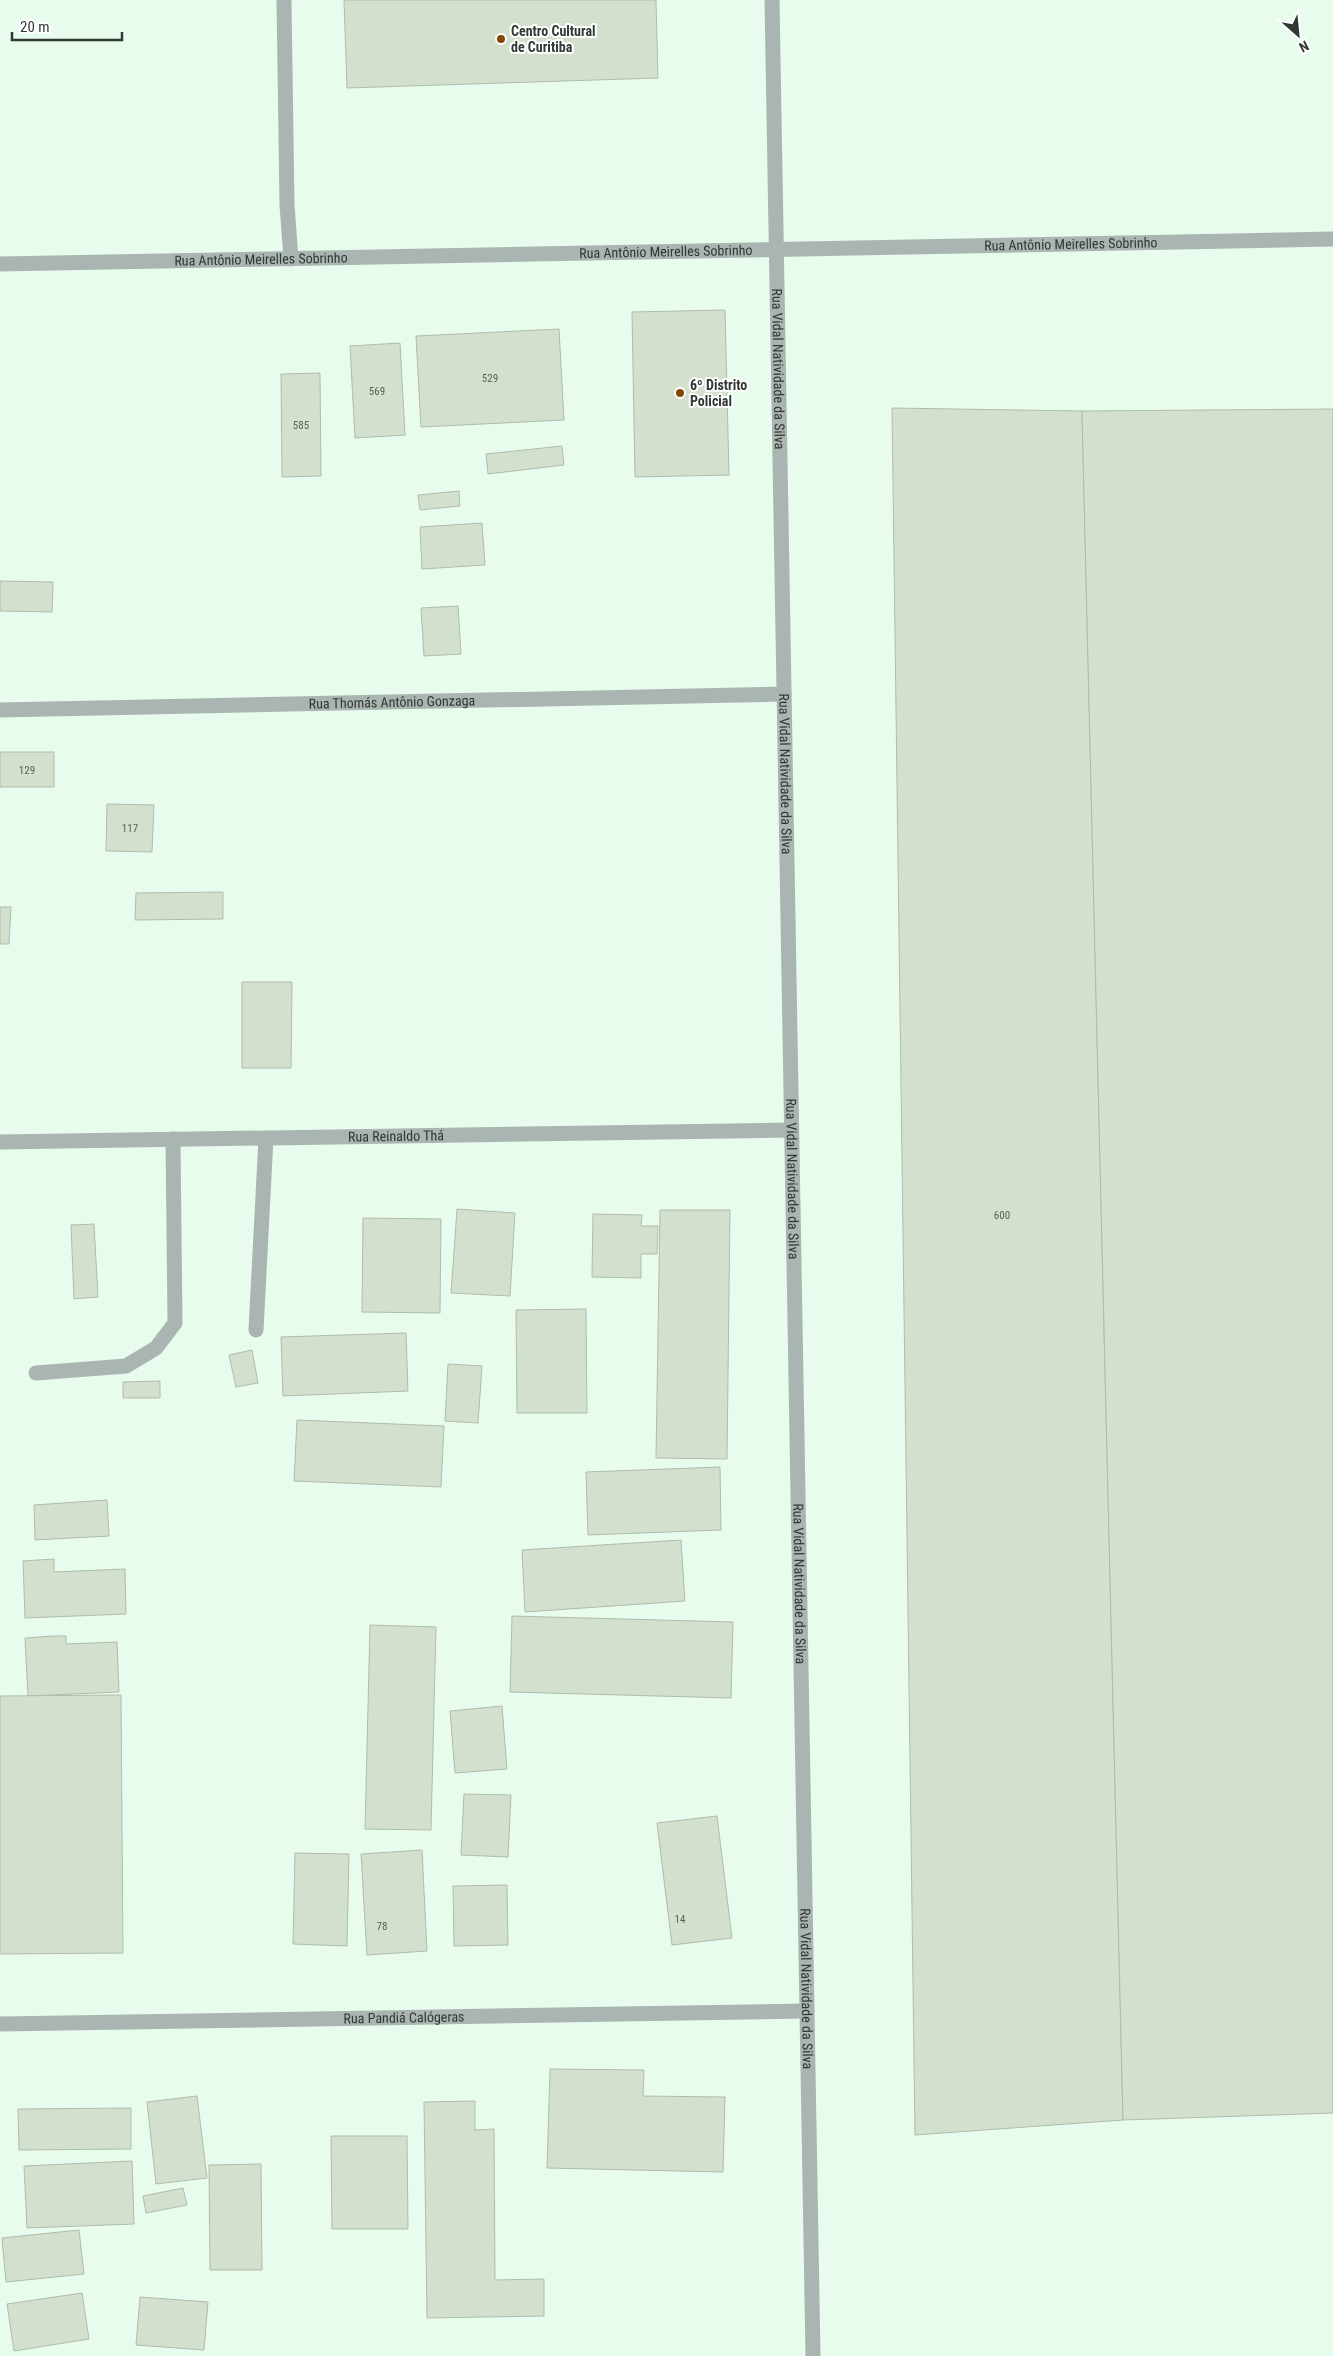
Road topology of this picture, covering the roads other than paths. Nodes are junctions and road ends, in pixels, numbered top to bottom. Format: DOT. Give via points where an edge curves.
graph roads {
  1 [pos="284,0"];
  2 [pos="772,0"];
  3 [pos="1333,239"];
  4 [pos="776,249"];
  5 [pos="291,259"];
  6 [pos="0,264"];
  7 [pos="784,694"];
  8 [pos="0,710"];
  9 [pos="791,1130"];
  10 [pos="266,1138"];
  11 [pos="173,1139"];
  12 [pos="0,1142"];
  13 [pos="256,1330"];
  14 [pos="36,1373"];
  15 [pos="807,2011"];
  16 [pos="0,2024"];
  17 [pos="813,2356"];
  1 -- 5 [label="street" via="287,205"];
  2 -- 4 [label="street, Rua Vidal Natividade da Silva"];
  3 -- 4 [label="street, Rua Antônio Meirelles Sobrinho"];
  4 -- 5 [label="street, Rua Antônio Meirelles Sobrinho"];
  4 -- 7 [label="street, Rua Vidal Natividade da Silva"];
  5 -- 6 [label="street, Rua Antônio Meirelles Sobrinho"];
  7 -- 8 [label="street, Rua Thomás Antônio Gonzaga"];
  7 -- 9 [label="street, Rua Vidal Natividade da Silva"];
  9 -- 10 [label="street, Rua Reinaldo Thá"];
  9 -- 15 [label="street, Rua Vidal Natividade da Silva"];
  10 -- 11 [label="street, Rua Reinaldo Thá"];
  10 -- 13 [label="street"];
  11 -- 12 [label="street, Rua Reinaldo Thá"];
  11 -- 14 [label="street" via="175,1323 156,1348 126,1366"];
  15 -- 16 [label="street, Rua Pandiá Calógeras"];
  15 -- 17 [label="street, Rua Vidal Natividade da Silva"];
}
